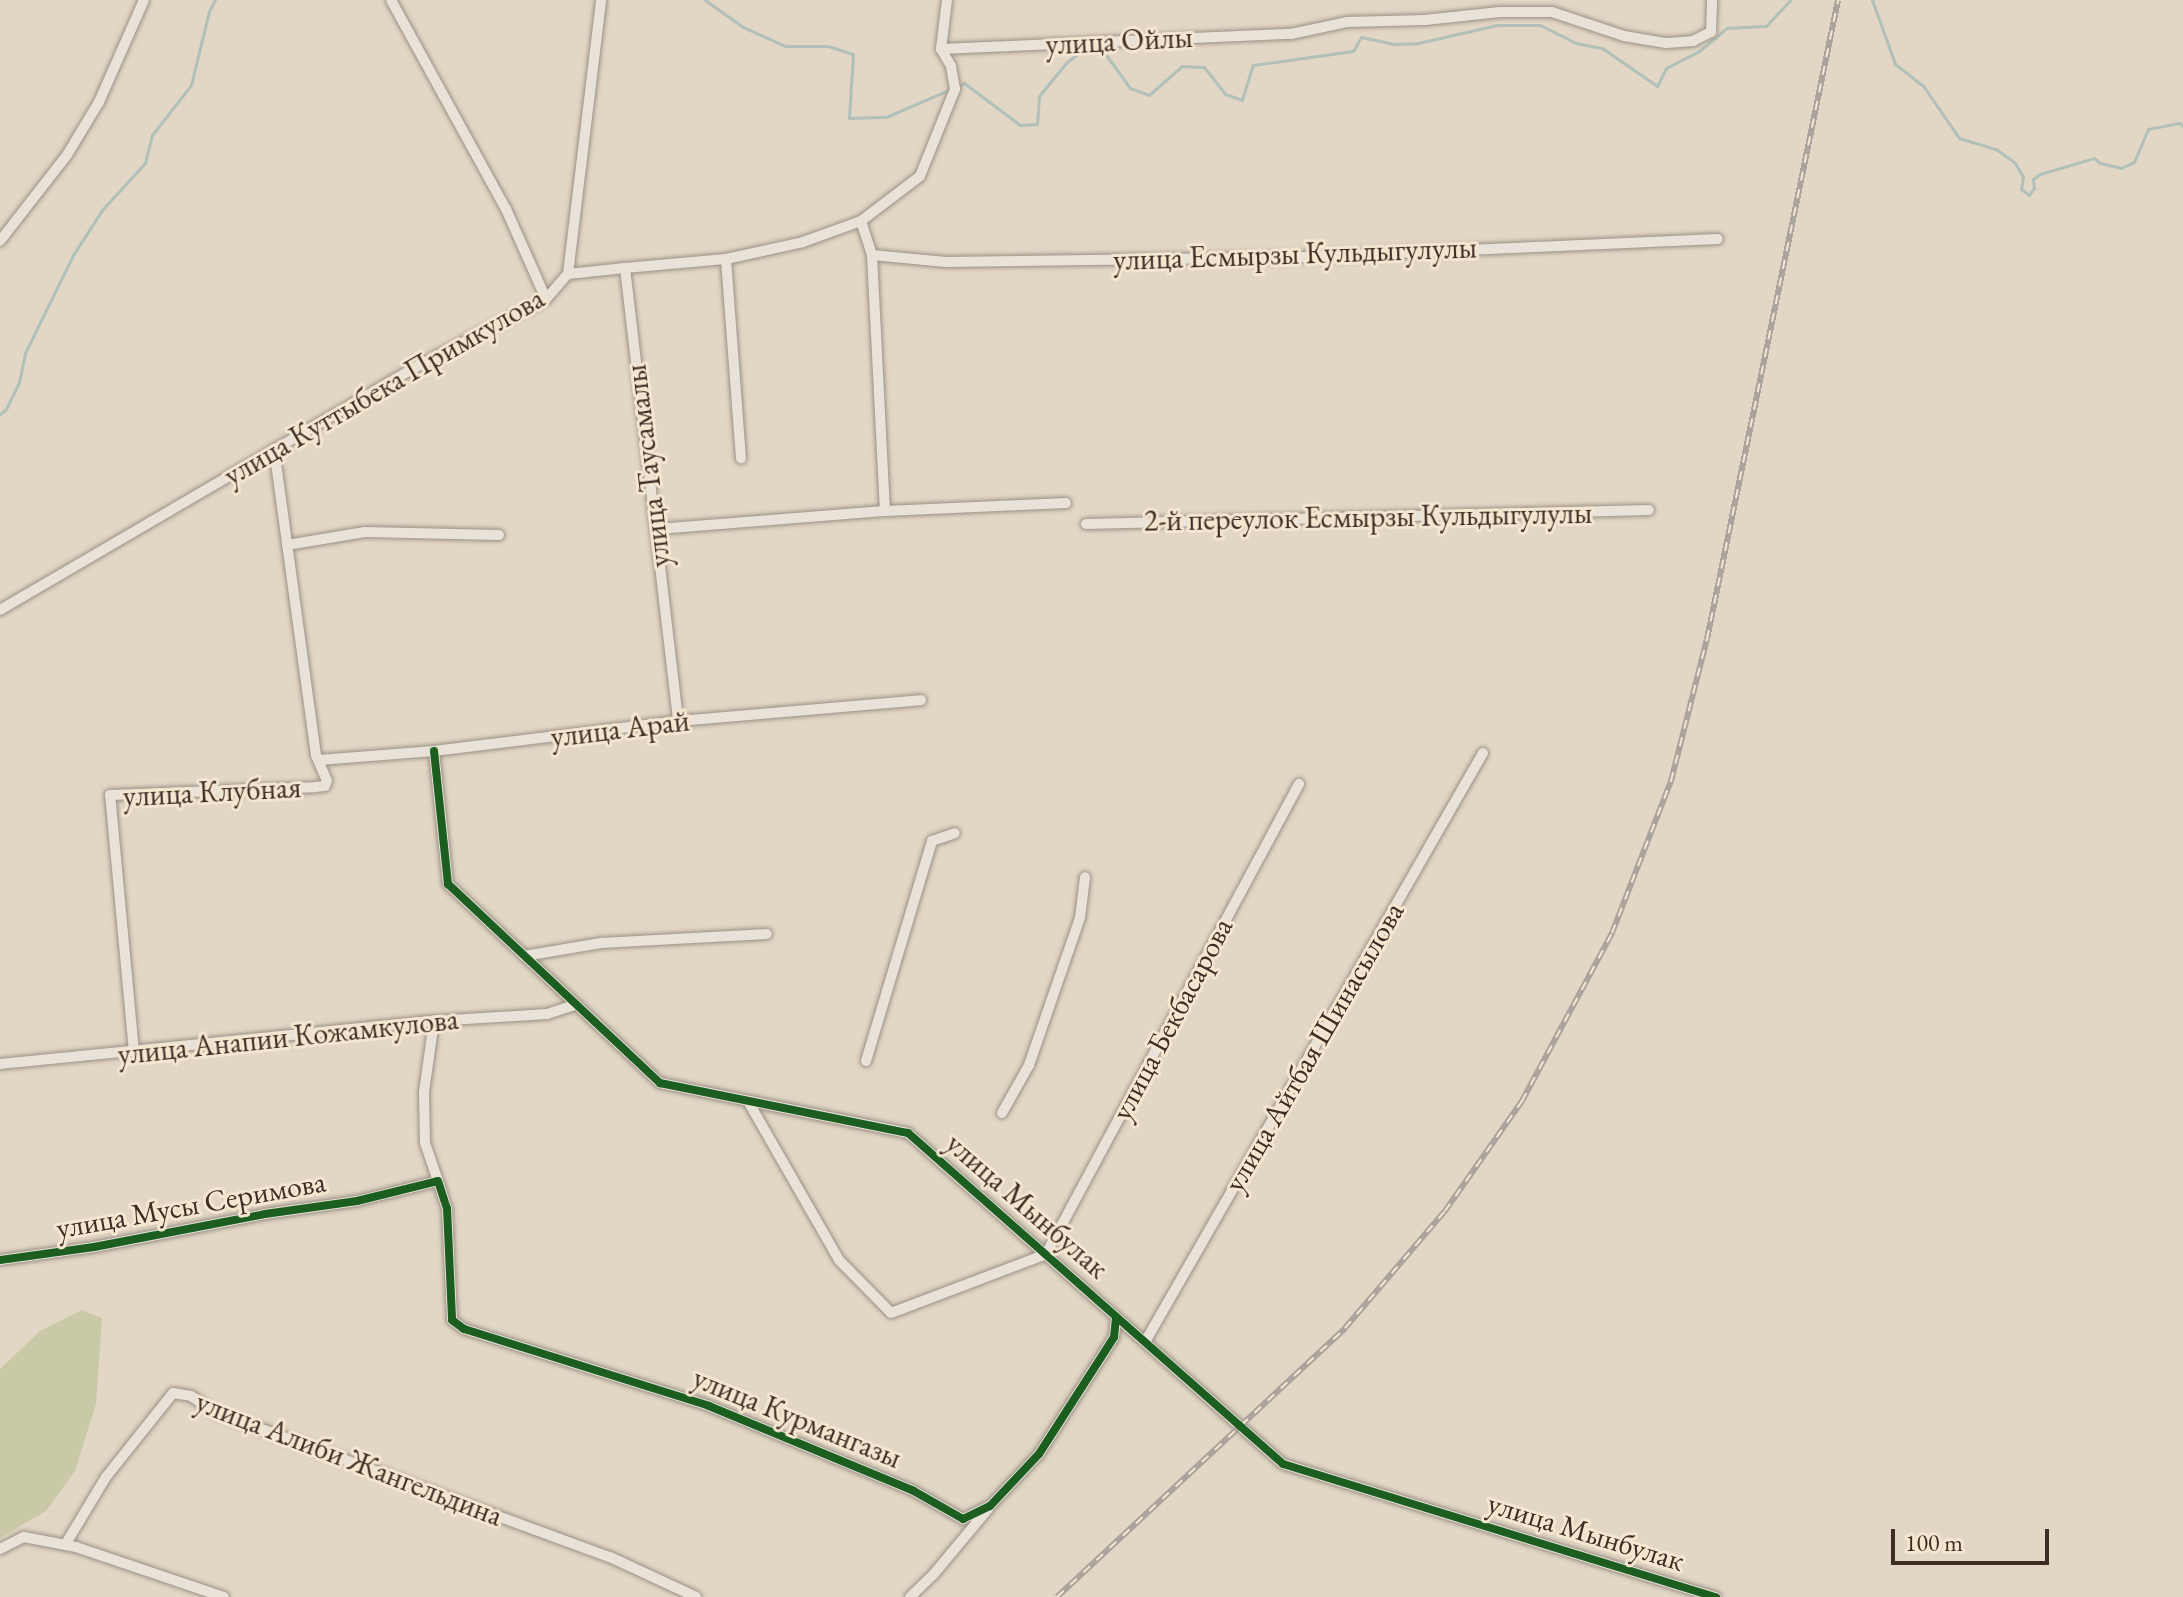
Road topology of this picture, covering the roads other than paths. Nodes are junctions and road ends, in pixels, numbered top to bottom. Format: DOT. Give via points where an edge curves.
graph roads {
  1 [pos="144,0"];
  2 [pos="391,0"];
  3 [pos="601,0"];
  4 [pos="947,0"];
  5 [pos="1712,0"];
  6 [pos="941,49"];
  7 [pos="861,221"];
  8 [pos="1718,239"];
  9 [pos="0,241"];
  10 [pos="872,255"];
  11 [pos="726,259"];
  12 [pos="625,268"];
  13 [pos="568,274"];
  14 [pos="546,299"];
  15 [pos="274,449"];
  16 [pos="741,458"];
  17 [pos="1066,503"];
  18 [pos="1649,510"];
  19 [pos="885,511"];
  20 [pos="1086,524"];
  21 [pos="656,529"];
  22 [pos="499,535"];
  23 [pos="287,545"];
  24 [pos="0,610"];
  25 [pos="921,700"];
  26 [pos="678,721"];
  27 [pos="434,751"];
  28 [pos="1483,753"];
  29 [pos="319,760"];
  30 [pos="1299,784"];
  31 [pos="955,833"];
  32 [pos="1085,877"];
  33 [pos="767,934"];
  34 [pos="524,956"];
  35 [pos="575,1005"];
  36 [pos="434,1021"];
  37 [pos="134,1052"];
  38 [pos="866,1061"];
  39 [pos="0,1064"];
  40 [pos="748,1101"];
  41 [pos="1002,1113"];
  42 [pos="438,1181"];
  43 [pos="1046,1254"];
  44 [pos="0,1260"];
  45 [pos="1116,1317"];
  46 [pos="1145,1342"];
  47 [pos="990,1506"];
  48 [pos="65,1545"];
  49 [pos="0,1549"];
  50 [pos="224,1597"];
  51 [pos="696,1597"];
  52 [pos="910,1597"];
  53 [pos="1716,1597"];
  1 -- 9 [label="street" via="83,129"];
  2 -- 14 [label="street" via="506,209"];
  3 -- 13 [label="street, улица Куттыбека Примкулова"];
  4 -- 6 [label="street"];
  5 -- 6 [label="street, улица Ойлы" via="1711,32 1693,41 1666,43 1624,36 1552,12 1500,12 1347,22 1291,34"];
  6 -- 7 [label="street" via="955,89 920,176"];
  7 -- 10 [label="street"];
  7 -- 11 [label="street" via="803,242"];
  8 -- 10 [label="street, улица Есмырзы Кульдыгулулы" via="1306,257 946,262"];
  10 -- 19 [label="street"];
  11 -- 12 [label="street"];
  11 -- 16 [label="street"];
  12 -- 13 [label="street"];
  12 -- 21 [label="street, улица Таусамалы"];
  13 -- 14 [label="street, улица Куттыбека Примкулова"];
  14 -- 15 [label="street, улица Куттыбека Примкулова"];
  15 -- 23 [label="street, улица Клубная"];
  15 -- 24 [label="street, улица Куттыбека Примкулова"];
  17 -- 19 [label="street"];
  18 -- 20 [label="street, 2-й переулок Есмырзы Кульдыгулулы"];
  19 -- 21 [label="street"];
  21 -- 26 [label="street, улица Таусамалы"];
  22 -- 23 [label="street" via="365,532"];
  23 -- 29 [label="street, улица Клубная"];
  25 -- 26 [label="street, улица Арай"];
  26 -- 27 [label="street, улица Арай"];
  27 -- 29 [label="street, улица Арай"];
  27 -- 34 [label="street, улица Мынбулак" via="448,884"];
  28 -- 46 [label="street, улица Айтбая Шинасылова"];
  29 -- 37 [label="street, улица Клубная" via="325,786 110,795"];
  30 -- 43 [label="street, улица Бекбасарова"];
  31 -- 38 [label="street" via="932,841"];
  32 -- 41 [label="street" via="1080,918 1029,1065"];
  33 -- 34 [label="street" via="601,943"];
  34 -- 35 [label="street, улица Мынбулак"];
  35 -- 36 [label="street, улица Анапии Кожамкулова" via="547,1014"];
  35 -- 40 [label="street, улица Мынбулак" via="660,1083"];
  36 -- 37 [label="street, улица Анапии Кожамкулова"];
  36 -- 42 [label="street" via="424,1092 425,1143"];
  37 -- 39 [label="street, улица Анапии Кожамкулова"];
  40 -- 43 [label="street, улица Мынбулак" via="908,1133"];
  40 -- 43 [label="street" via="839,1260 891,1313"];
  42 -- 44 [label="street, улица Мусы Серимова" via="390,1194"];
  42 -- 47 [label="street, улица Курмангазы" via="447,1208 452,1320 464,1329 709,1406 912,1490 963,1519"];
  43 -- 45 [label="street, улица Мынбулак"];
  45 -- 46 [label="street, улица Мынбулак"];
  45 -- 47 [label="street" via="1114,1337 1077,1399 1039,1454"];
  46 -- 53 [label="street, улица Мынбулак" via="1283,1464"];
  47 -- 52 [label="street"];
  48 -- 49 [label="street" via="24,1537"];
  48 -- 50 [label="street"];
  48 -- 51 [label="street, улица Алиби Жангельдина" via="106,1477 173,1393 610,1557"];
}
